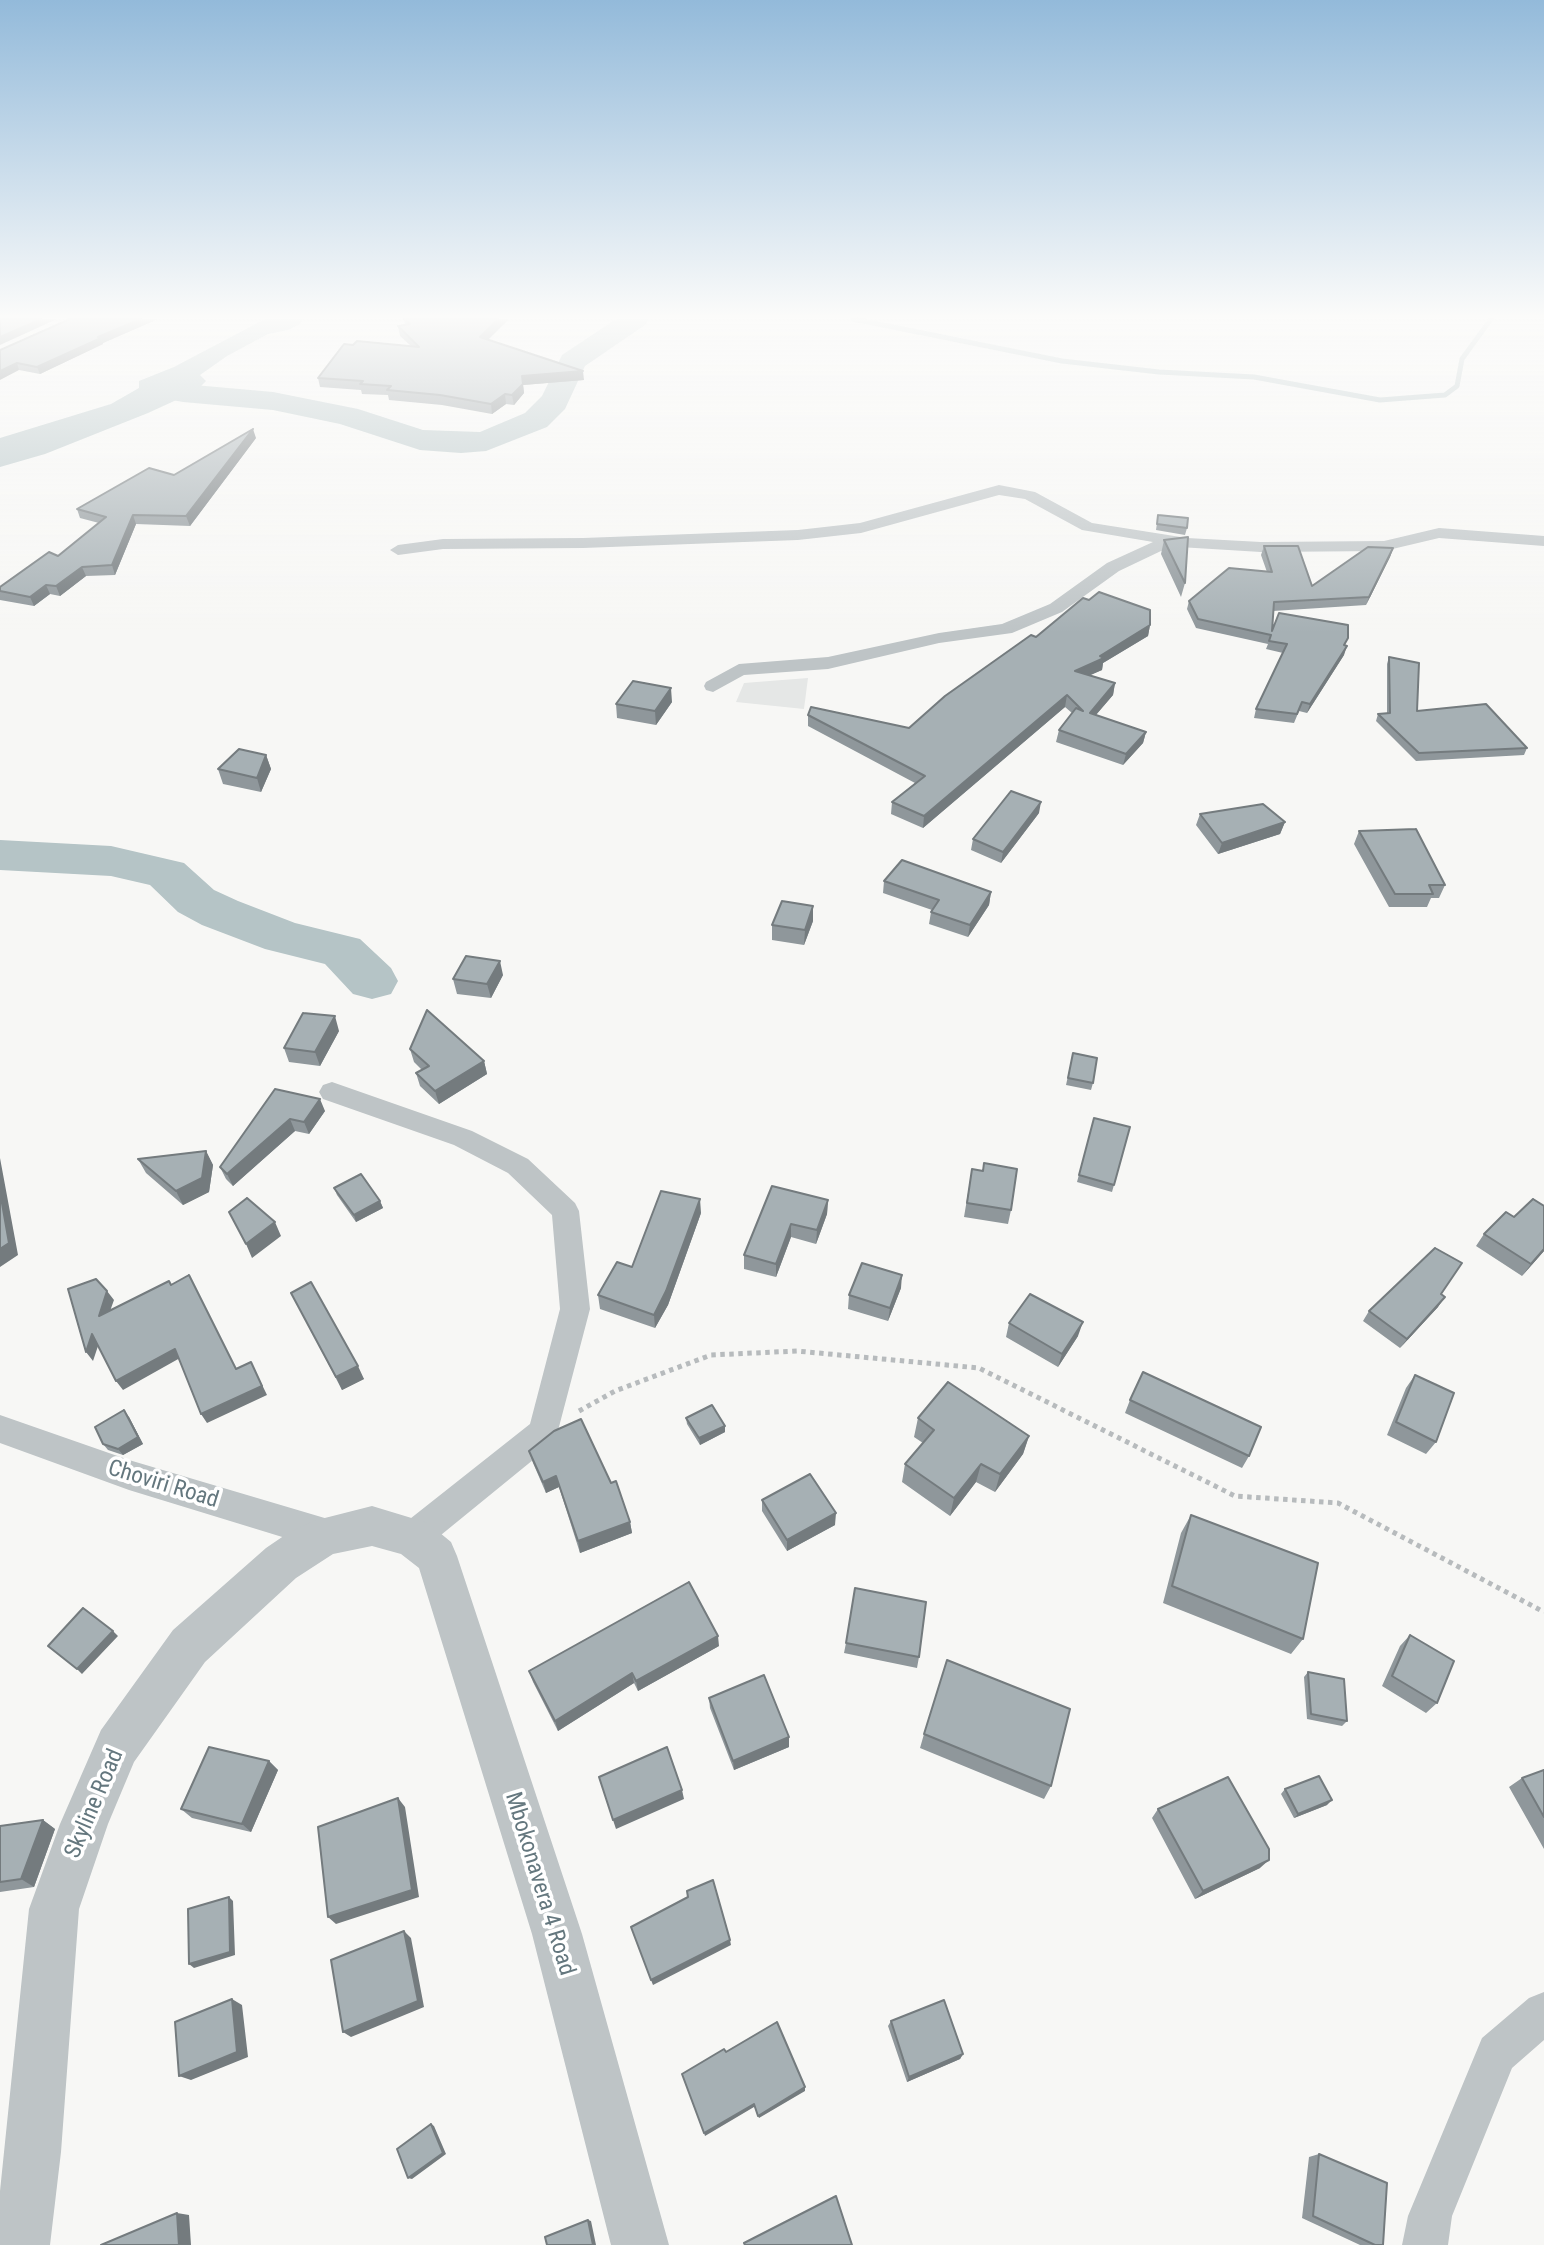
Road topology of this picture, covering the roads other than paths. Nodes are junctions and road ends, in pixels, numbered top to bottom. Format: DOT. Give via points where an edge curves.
graph roads {
  1 [pos="1544,541"];
  2 [pos="1187,543"];
  3 [pos="398,550"];
  4 [pos="713,686"];
  5 [pos="332,1092"];
  6 [pos="0,1429"];
  7 [pos="327,1535"];
  8 [pos="413,1536"];
  9 [pos="1544,2013"];
  10 [pos="21,2245"];
  11 [pos="640,2245"];
  12 [pos="1424,2245"];
  1 -- 2 [label="street" via="1439,533 1384,546"];
  2 -- 3 [label="street" via="1088,527 1029,495 999,490 860,528 799,535 443,544"];
  2 -- 4 [label="street" via="1158,546 1139,554 1056,608 1006,629 939,638 828,663 739,670"];
  5 -- 8 [label="street" via="463,1138 518,1166 565,1211 575,1309 544,1432"];
  6 -- 7 [label="street, Choviri Road" via="129,1475"];
  7 -- 8 [label="street, Skyline Road" via="372,1526"];
  7 -- 10 [label="street, Skyline Road" via="281,1563 189,1646 117,1746 54,1909"];
  8 -- 11 [label="street, Mbokonavera 4 Road" via="436,1556 557,1934"];
  9 -- 12 [label="street" via="1497,2053 1430,2216"];
}
